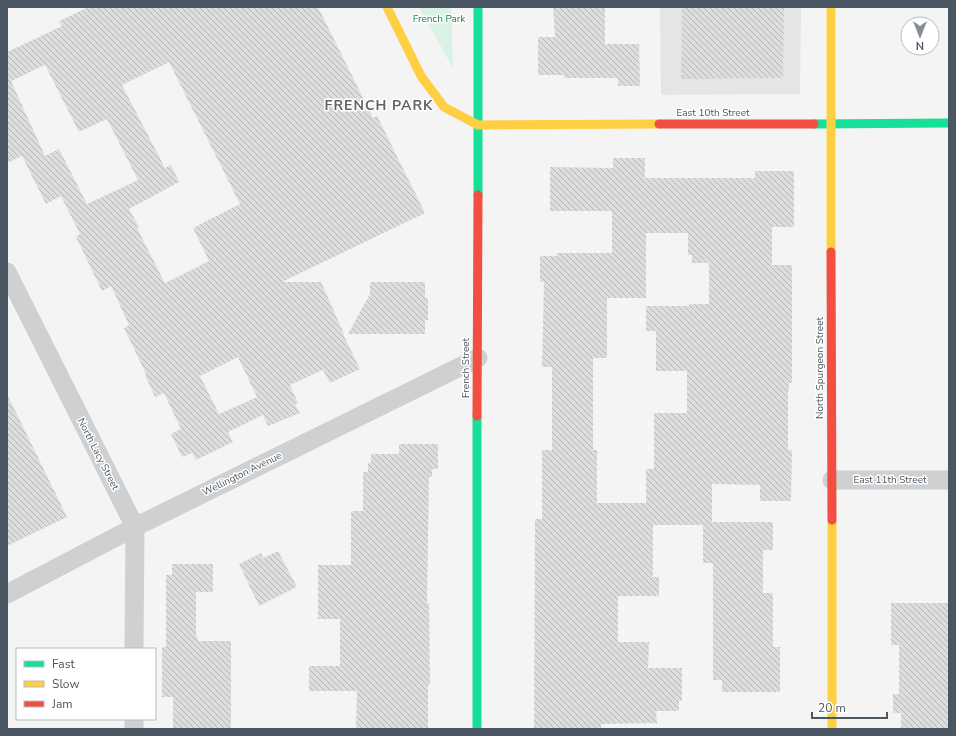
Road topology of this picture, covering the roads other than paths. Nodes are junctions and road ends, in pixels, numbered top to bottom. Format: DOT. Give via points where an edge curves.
graph roads {
  1 [pos="387,7"];
  2 [pos="478,7"];
  3 [pos="831,7"];
  4 [pos="949,123"];
  5 [pos="830,124"];
  6 [pos="478,125"];
  7 [pos="7,272"];
  8 [pos="478,358"];
  9 [pos="832,480"];
  10 [pos="949,480"];
  11 [pos="135,527"];
  12 [pos="7,594"];
  13 [pos="134,648"];
  14 [pos="477,729"];
  15 [pos="832,729"];
  1 -- 6 [label="street" via="420,76 444,107"];
  2 -- 6 [label="street, French Street"];
  3 -- 5 [label="street, North Spurgeon Street"];
  4 -- 5 [label="street, East 10th Street"];
  5 -- 6 [label="street, East 10th Street"];
  5 -- 9 [label="street, North Spurgeon Street"];
  6 -- 8 [label="street, French Street"];
  7 -- 11 [label="street, North Lacy Street"];
  8 -- 11 [label="street, Wellington Avenue"];
  8 -- 14 [label="street, French Street"];
  9 -- 10 [label="street, East 11th Street"];
  9 -- 15 [label="street, North Spurgeon Street"];
  11 -- 12 [label="street, Wellington Avenue"];
  11 -- 13 [label="street, North Lacy Street"];
}
